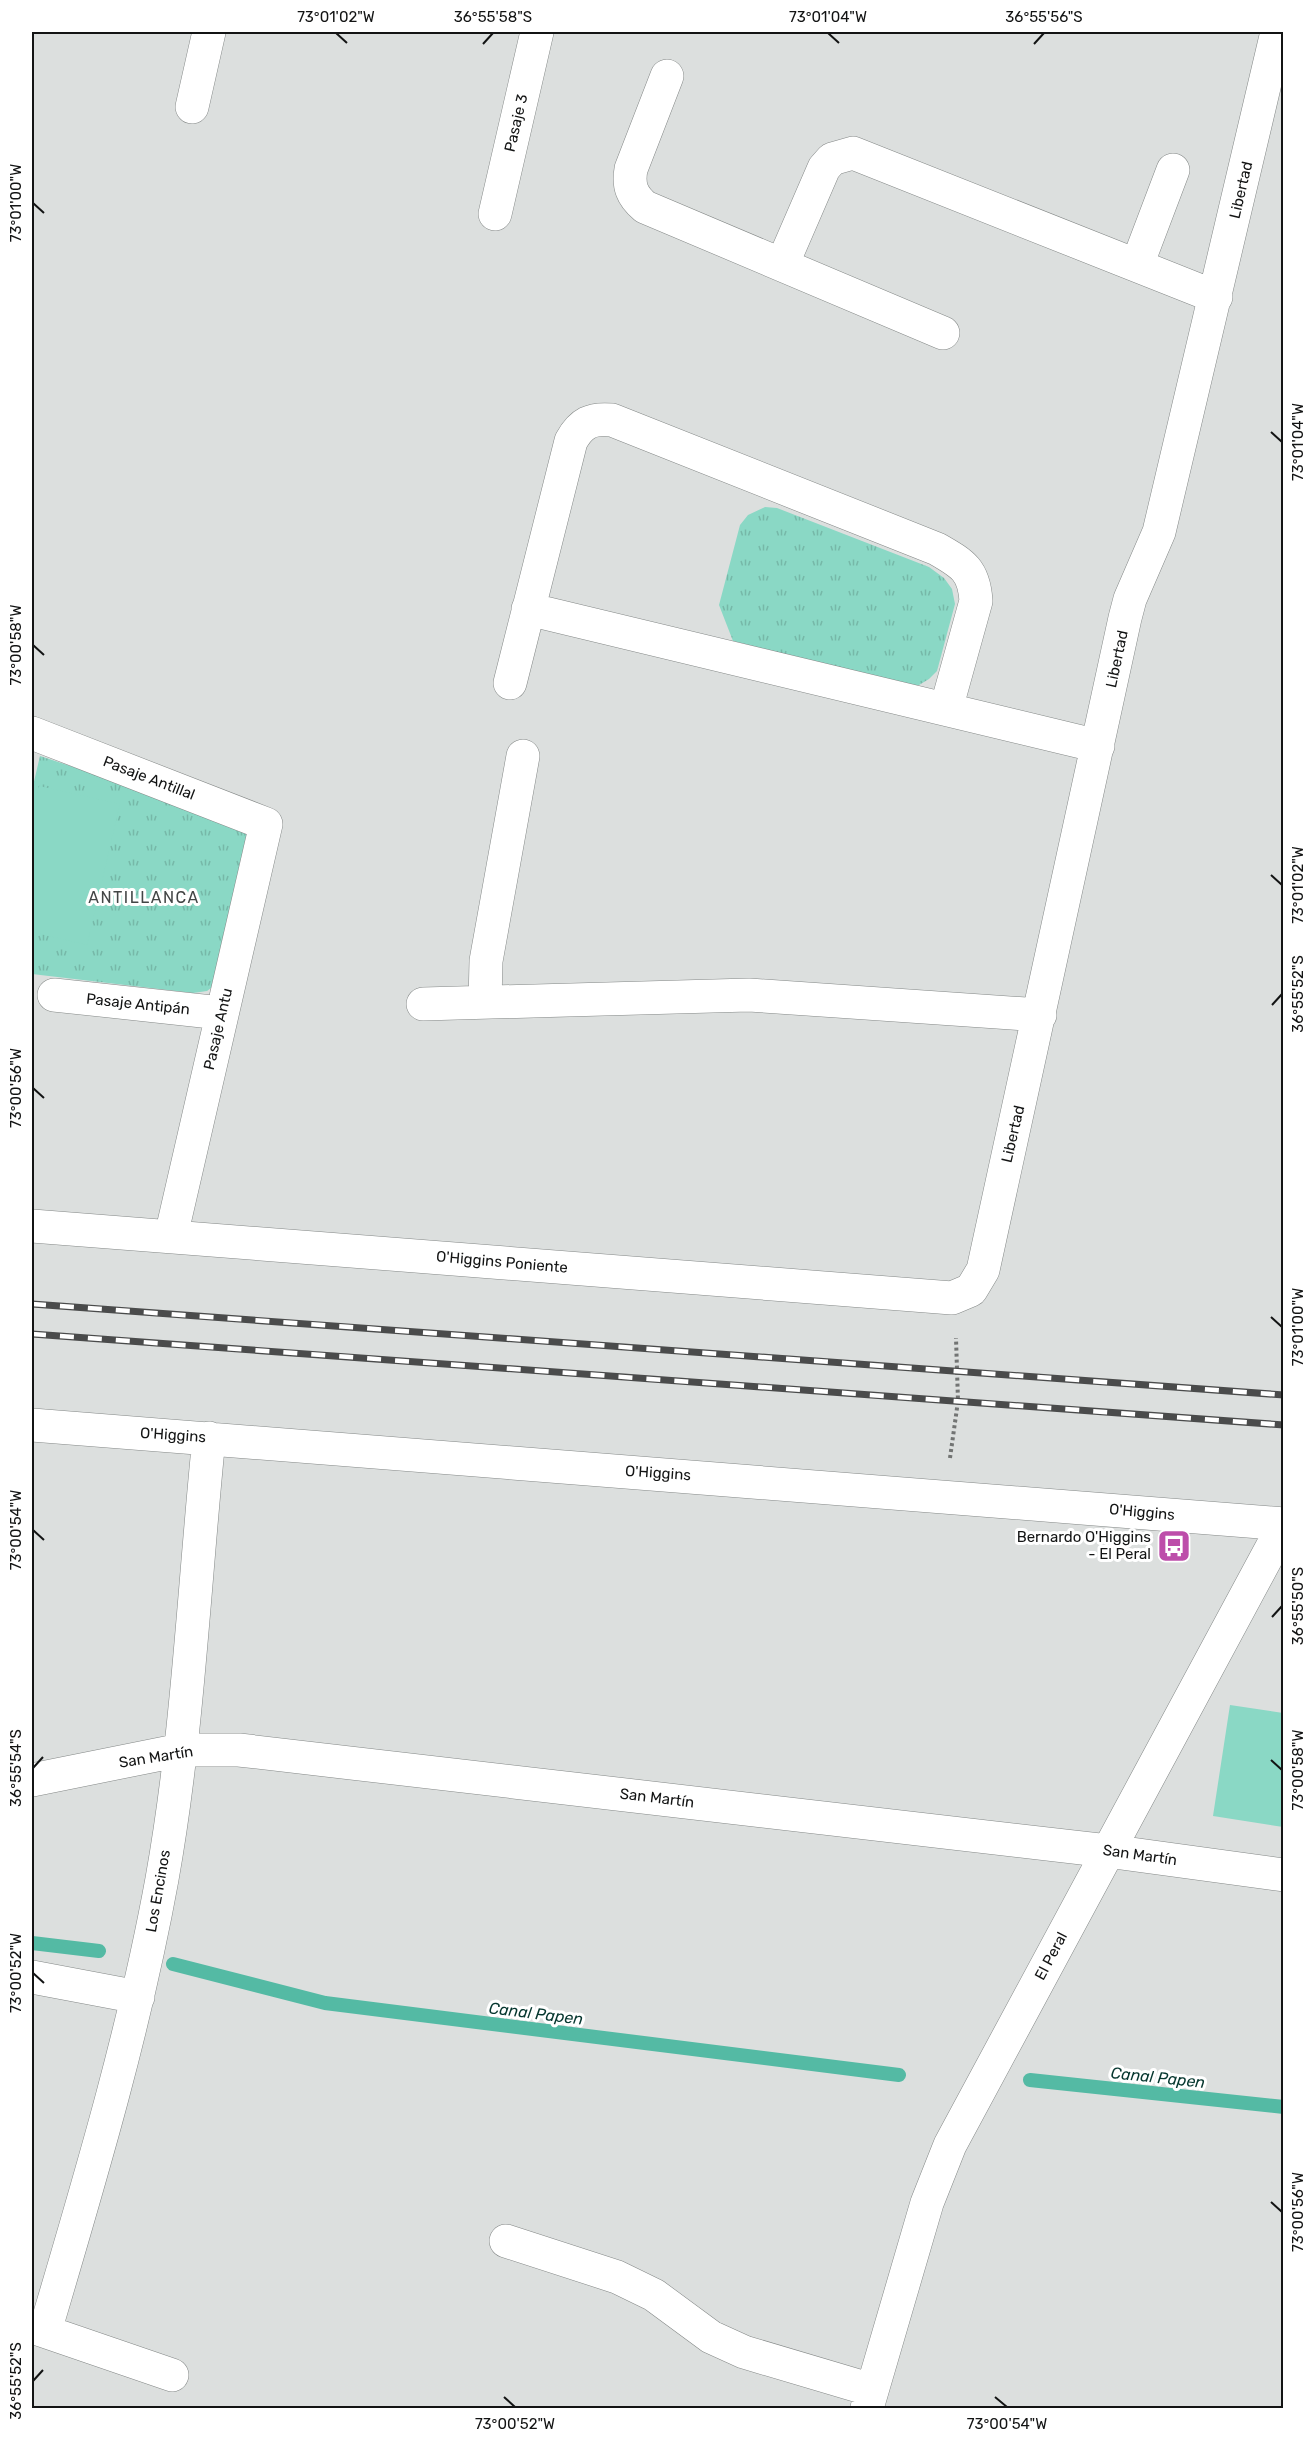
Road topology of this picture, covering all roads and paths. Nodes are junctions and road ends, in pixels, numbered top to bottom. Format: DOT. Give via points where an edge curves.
graph roads {
  1 [pos="209,32"];
  2 [pos="537,32"];
  3 [pos="1277,32"];
  4 [pos="667,76"];
  5 [pos="192,107"];
  6 [pos="1173,170"];
  7 [pos="495,214"];
  8 [pos="782,265"];
  9 [pos="1137,265"];
  10 [pos="1216,297"];
  11 [pos="943,333"];
  12 [pos="528,609"];
  13 [pos="510,683"];
  14 [pos="946,709"];
  15 [pos="32,733"];
  16 [pos="1098,746"];
  17 [pos="523,756"];
  18 [pos="266,824"];
  19 [pos="54,995"];
  20 [pos="485,1002"];
  21 [pos="423,1004"];
  22 [pos="221,1013"];
  23 [pos="1040,1015"];
  24 [pos="32,1226"];
  25 [pos="171,1236"];
  26 [pos="962,1294"];
  27 [pos="32,1425"];
  28 [pos="209,1438"];
  29 [pos="944,1496"];
  30 [pos="1284,1524"];
  31 [pos="181,1750"];
  32 [pos="32,1780"];
  33 [pos="1107,1851"];
  34 [pos="1284,1875"];
  35 [pos="32,1977"];
  36 [pos="138,1997"];
  37 [pos="506,2241"];
  38 [pos="38,2329"];
  39 [pos="172,2375"];
  40 [pos="870,2399"];
  1 -- 5 [label="street"];
  2 -- 7 [label="street, Pasaje 3"];
  3 -- 10 [label="street, Libertad"];
  4 -- 8 [label="street" via="631,169 629,180 637,200 645,207"];
  6 -- 9 [label="street"];
  8 -- 9 [label="street" via="824,168 832,159 853,153"];
  8 -- 11 [label="street"];
  9 -- 10 [label="street"];
  10 -- 16 [label="street, Libertad" via="1159,532 1128,609"];
  12 -- 13 [label="street"];
  12 -- 14 [label="street"];
  12 -- 14 [label="street" via="571,441 588,421 612,420 937,549 967,570 975,582 976,601"];
  14 -- 16 [label="street"];
  15 -- 18 [label="street, Pasaje Antillal"];
  16 -- 23 [label="street, Libertad"];
  17 -- 20 [label="street" via="486,961"];
  18 -- 22 [label="street, Pasaje Antu"];
  19 -- 22 [label="street, Pasaje Antipán"];
  20 -- 21 [label="street"];
  20 -- 23 [label="street" via="749,995"];
  22 -- 25 [label="street, Pasaje Antu"];
  23 -- 26 [label="street, Libertad" via="982,1270"];
  24 -- 25 [label="street, O'Higgins Poniente"];
  25 -- 26 [label="street, O'Higgins Poniente"];
  26 -- 29 [label="path" via="958,1401"];
  27 -- 28 [label="street, O'Higgins"];
  28 -- 29 [label="street, O'Higgins"];
  28 -- 31 [label="street, Los Encinos"];
  29 -- 30 [label="street, O'Higgins"];
  30 -- 33 [label="street, El Peral"];
  31 -- 32 [label="street, San Martín"];
  31 -- 33 [label="street, San Martín" via="302,1756"];
  31 -- 36 [label="street, Los Encinos" via="162,1878"];
  33 -- 34 [label="street, San Martín"];
  33 -- 40 [label="street, El Peral" via="941,2165"];
  35 -- 36 [label="street"];
  36 -- 38 [label="street, Los Encinos" via="98,2148"];
  37 -- 40 [label="street" via="616,2277 654,2295 711,2337"];
  38 -- 39 [label="street"];
}
